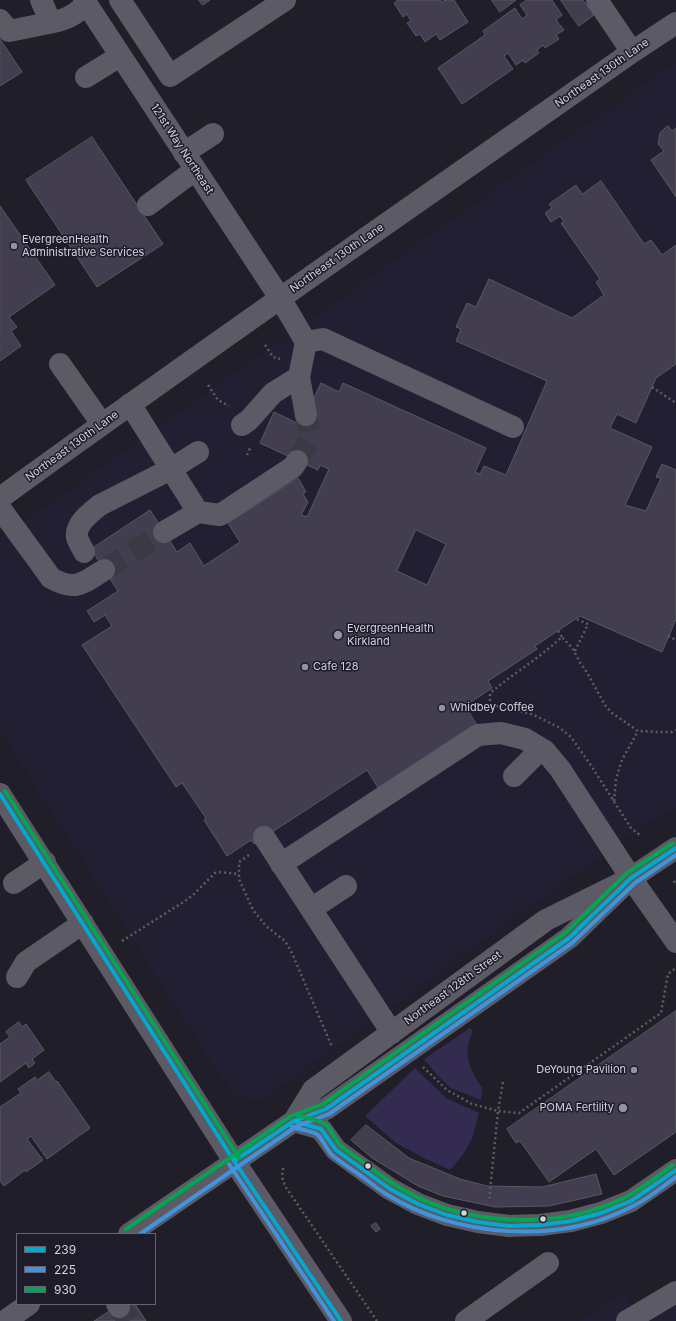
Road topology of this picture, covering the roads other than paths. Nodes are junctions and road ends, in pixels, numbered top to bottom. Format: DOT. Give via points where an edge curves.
graph roads {
  1 [pos="41,0"];
  2 [pos="120,0"];
  3 [pos="285,0"];
  4 [pos="597,0"];
  5 [pos="85,2"];
  6 [pos="0,20"];
  7 [pos="676,23"];
  8 [pos="44,24"];
  9 [pos="632,52"];
  10 [pos="120,56"];
  11 [pos="86,77"];
  12 [pos="213,134"];
  13 [pos="190,161"];
  14 [pos="148,205"];
  15 [pos="280,298"];
  16 [pos="306,342"];
  17 [pos="60,364"];
  18 [pos="292,369"];
  19 [pos="130,404"];
  20 [pos="306,415"];
  21 [pos="102,424"];
  22 [pos="242,425"];
  23 [pos="513,427"];
  24 [pos="198,452"];
  25 [pos="297,460"];
  26 [pos="171,469"];
  27 [pos="0,498"];
  28 [pos="0,508"];
  29 [pos="198,512"];
  30 [pos="164,532"];
  31 [pos="84,552"];
  32 [pos="104,570"];
  33 [pos="540,749"];
  34 [pos="514,776"];
  35 [pos="0,794"];
  36 [pos="259,844"];
  37 [pos="676,848"];
  38 [pos="44,862"];
  39 [pos="281,864"];
  40 [pos="631,878"];
  41 [pos="14,883"];
  42 [pos="346,886"];
  43 [pos="311,909"];
  44 [pos="83,923"];
  45 [pos="676,942"];
  46 [pos="17,977"];
  47 [pos="392,1033"];
  48 [pos="294,1121"];
  49 [pos="234,1161"];
  50 [pos="676,1170"];
  51 [pos="130,1233"];
  52 [pos="548,1263"];
  53 [pos="676,1292"];
  54 [pos="28,1305"];
  55 [pos="5,1321"];
  56 [pos="341,1321"];
  57 [pos="466,1321"];
  58 [pos="627,1321"];
  1 -- 8 [label="street" via="47,14"];
  2 -- 3 [label="street" via="170,76"];
  4 -- 9 [label="street"];
  5 -- 8 [label="street" via="78,13 61,21"];
  5 -- 10 [label="street, 121st Way Northeast"];
  6 -- 8 [label="street" via="9,30"];
  7 -- 9 [label="street, Northeast 130th Lane"];
  9 -- 15 [label="street, Northeast 130th Lane"];
  10 -- 11 [label="street"];
  10 -- 13 [label="street, 121st Way Northeast"];
  12 -- 13 [label="street"];
  13 -- 14 [label="street"];
  13 -- 15 [label="street, 121st Way Northeast"];
  15 -- 16 [label="street, 121st Way Northeast"];
  15 -- 19 [label="street, Northeast 130th Lane"];
  16 -- 18 [label="street"];
  16 -- 23 [label="street" via="323,339"];
  17 -- 21 [label="street"];
  18 -- 20 [label="street"];
  18 -- 22 [label="street" via="274,393"];
  19 -- 21 [label="street, Northeast 130th Lane"];
  19 -- 26 [label="street"];
  21 -- 27 [label="street, Northeast 130th Lane"];
  24 -- 26 [label="street"];
  25 -- 29 [label="street" via="293,467 220,515"];
  26 -- 29 [label="street"];
  26 -- 31 [label="street" via="92,511 79,527 77,537"];
  28 -- 32 [label="street" via="51,578 72,586"];
  29 -- 30 [label="street"];
  33 -- 34 [label="street"];
  33 -- 39 [label="street" via="525,739 501,733 478,735"];
  33 -- 40 [label="street" via="545,751 560,769"];
  35 -- 38 [label="street"];
  36 -- 39 [label="street"];
  37 -- 40 [label="street, Northeast 128th Street"];
  38 -- 41 [label="street"];
  38 -- 44 [label="street"];
  39 -- 43 [label="street"];
  40 -- 45 [label="street"];
  40 -- 47 [label="street, Northeast 128th Street" via="546,920"];
  40 -- 48 [label="street, Northeast 128th Street" via="568,938 326,1109"];
  42 -- 43 [label="street"];
  43 -- 47 [label="street"];
  44 -- 46 [label="street" via="26,962"];
  44 -- 49 [label="street"];
  47 -- 48 [label="street, Northeast 128th Street" via="313,1090"];
  48 -- 49 [label="street, Northeast 128th Street"];
  48 -- 50 [label="street" via="320,1129 336,1150 390,1189 418,1204 447,1215 509,1226 571,1221 601,1213 631,1201"];
  49 -- 51 [label="street, Northeast 128th Street"];
  49 -- 56 [label="street"];
  52 -- 57 [label="street"];
  53 -- 58 [label="street"];
  54 -- 55 [label="street"];
}
